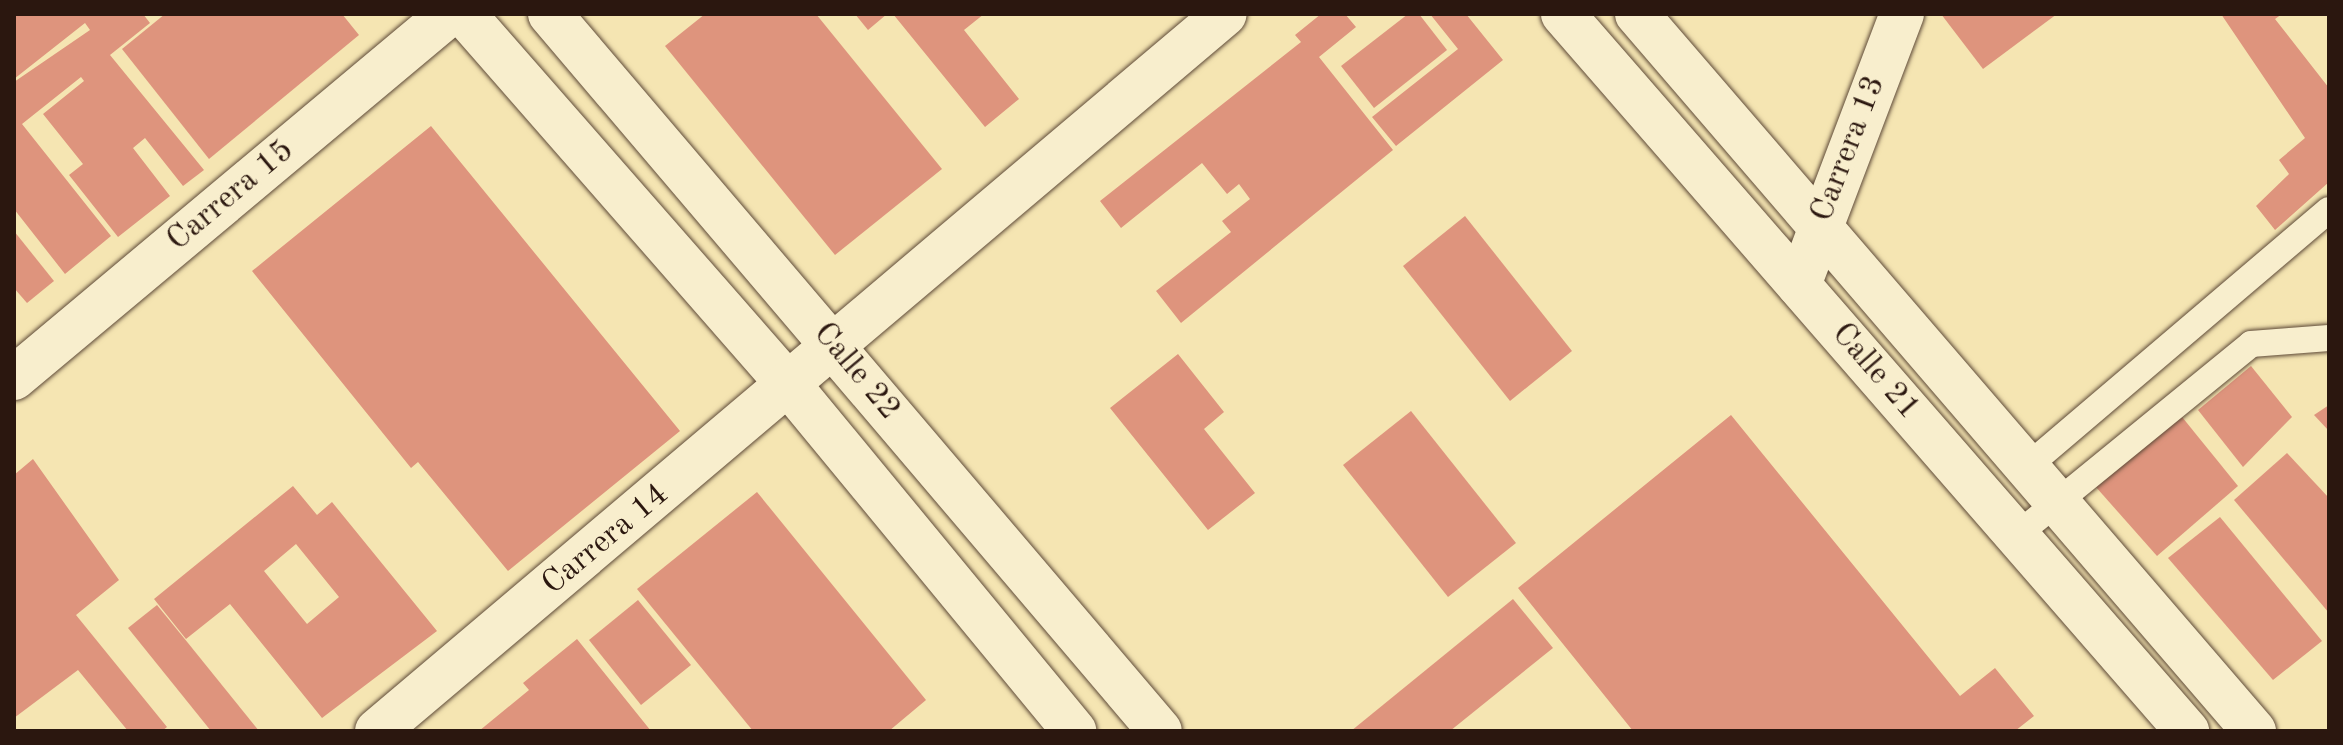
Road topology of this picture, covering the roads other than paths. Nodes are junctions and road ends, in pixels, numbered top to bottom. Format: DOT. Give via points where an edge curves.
graph roads {
  1 [pos="449,14"];
  2 [pos="464,14"];
  3 [pos="550,14"];
  4 [pos="1225,14"];
  5 [pos="1563,14"];
  6 [pos="1637,14"];
  7 [pos="1902,14"];
  8 [pos="2329,210"];
  9 [pos="1819,226"];
  10 [pos="1799,285"];
  11 [pos="2329,338"];
  12 [pos="833,345"];
  13 [pos="14,378"];
  14 [pos="790,386"];
  15 [pos="2028,466"];
  16 [pos="2057,500"];
  17 [pos="2017,535"];
  18 [pos="377,731"];
  19 [pos="1074,731"];
  20 [pos="1160,731"];
  21 [pos="2187,731"];
  22 [pos="2254,731"];
  1 -- 13 [label="street, Carrera 15"];
  2 -- 14 [label="street, Calle 22"];
  3 -- 12 [label="street, Calle 22"];
  4 -- 12 [label="street, Carrera 14"];
  5 -- 10 [label="street, Calle 21"];
  6 -- 9 [label="street, Calle 21"];
  7 -- 9 [label="street, Carrera 13"];
  8 -- 15 [label="lane"];
  9 -- 10 [label="street, Carrera 13"];
  9 -- 15 [label="street, Calle 21"];
  10 -- 17 [label="street, Calle 21"];
  11 -- 16 [label="lane" via="2251,344"];
  12 -- 14 [label="street, Carrera 14"];
  12 -- 20 [label="street, Calle 22"];
  14 -- 18 [label="street, Carrera 14"];
  14 -- 19 [label="street, Calle 22"];
  15 -- 16 [label="street, Calle 21"];
  16 -- 17 [label="lane"];
  16 -- 22 [label="street, Calle 21"];
  17 -- 21 [label="street, Calle 21"];
}
